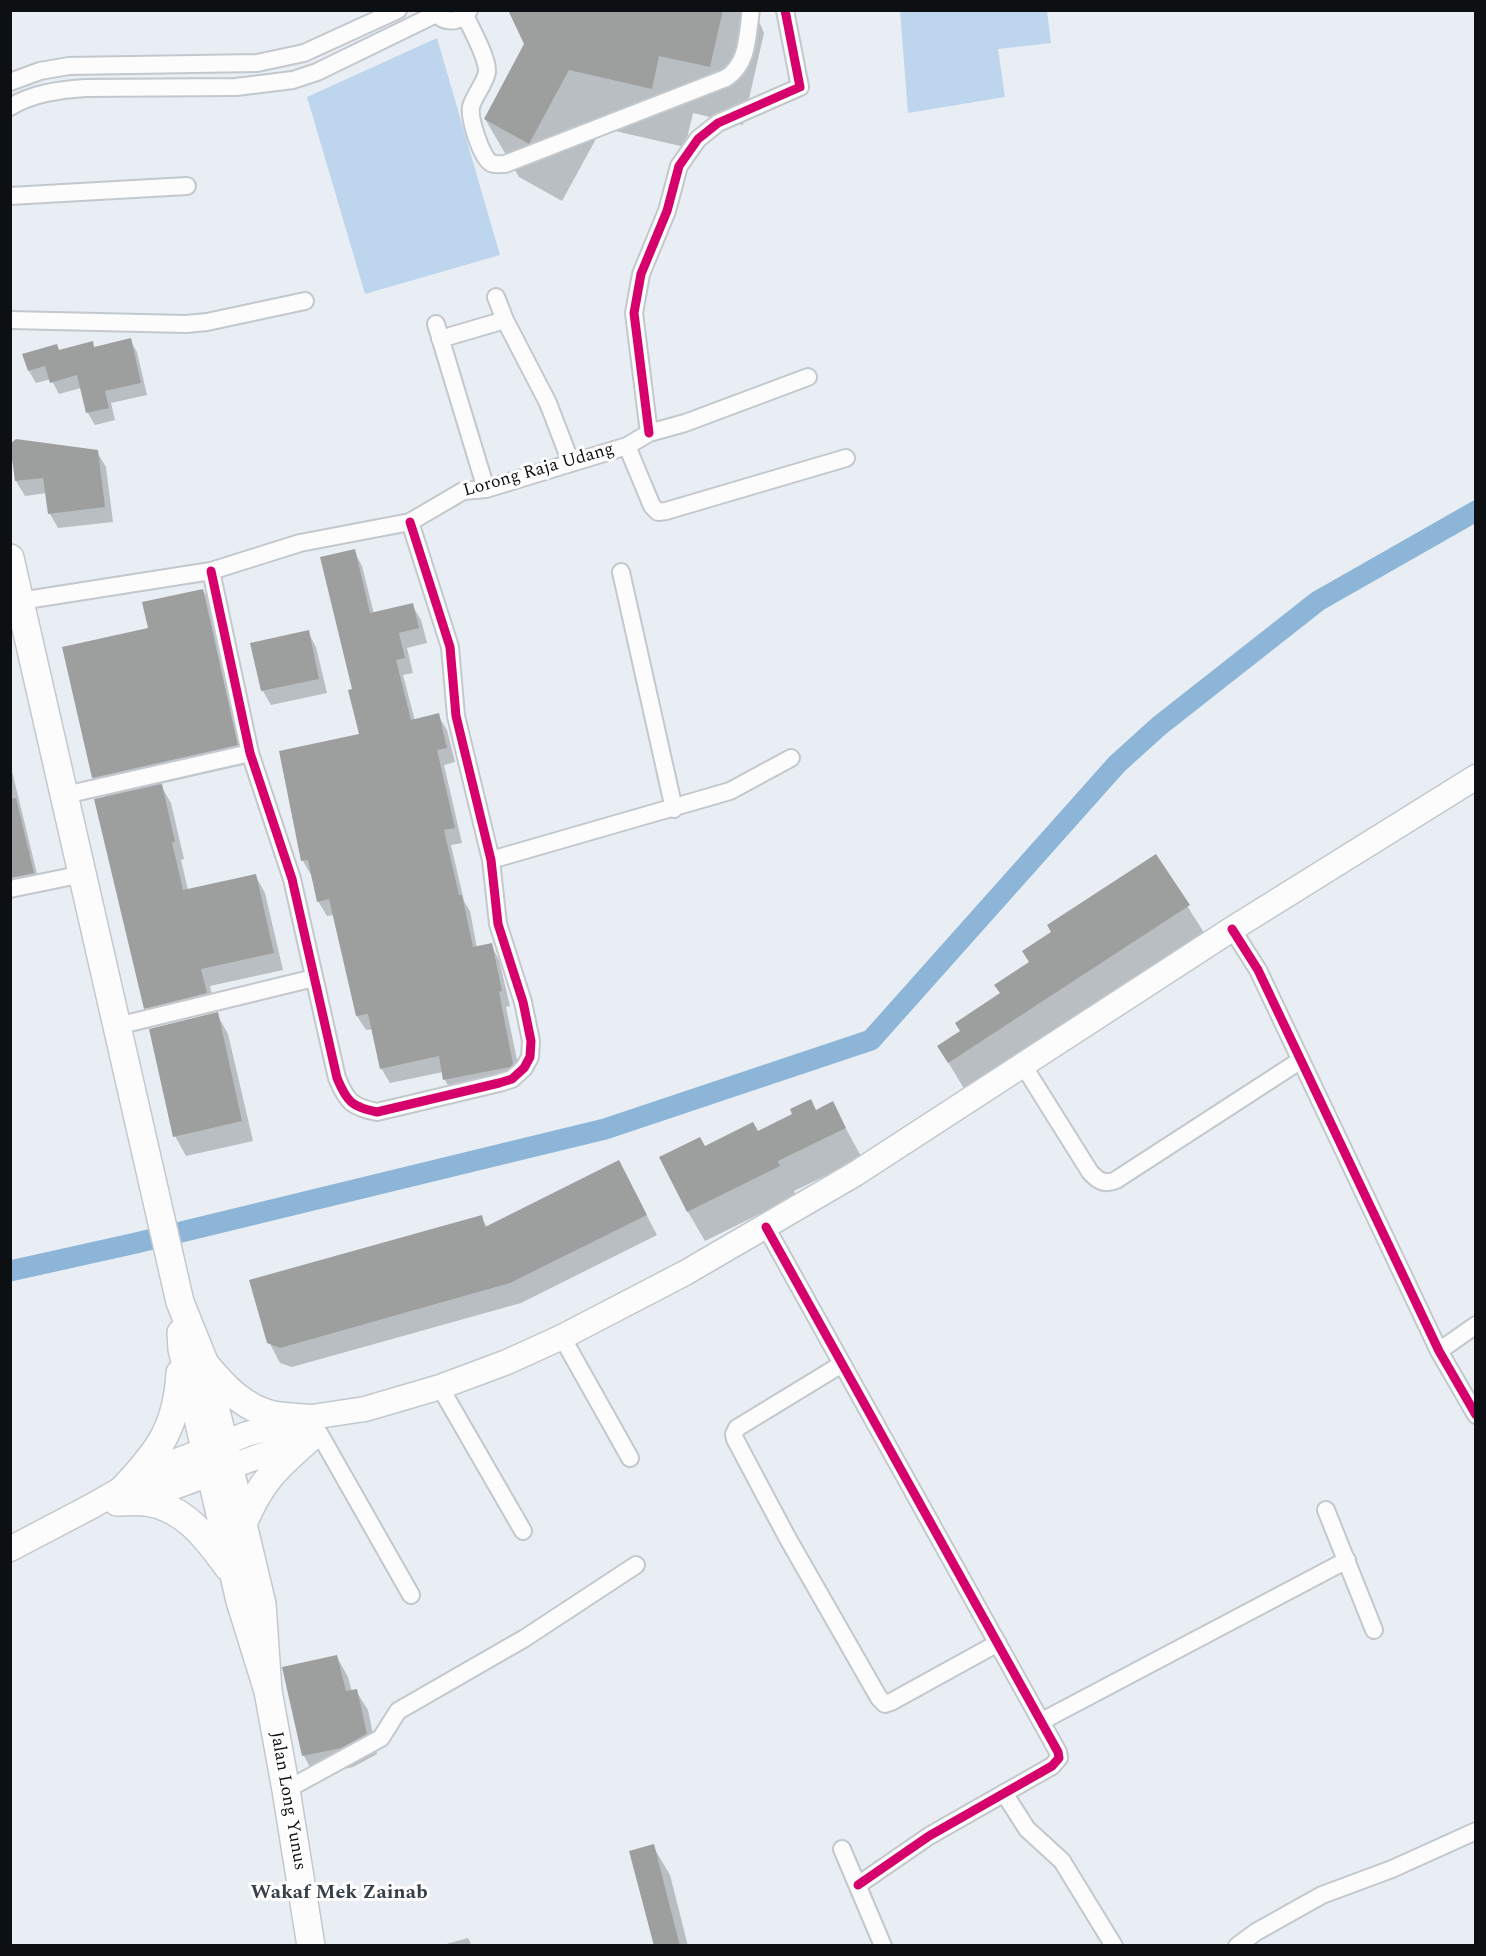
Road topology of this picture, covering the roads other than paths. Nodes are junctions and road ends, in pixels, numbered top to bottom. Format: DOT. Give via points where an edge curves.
graph roads {
  1 [pos="398,10"];
  2 [pos="751,10"];
  3 [pos="785,10"];
  4 [pos="435,12"];
  5 [pos="467,13"];
  6 [pos="10,82"];
  7 [pos="10,107"];
  8 [pos="187,186"];
  9 [pos="10,196"];
  10 [pos="496,297"];
  11 [pos="305,301"];
  12 [pos="10,320"];
  13 [pos="505,320"];
  14 [pos="808,377"];
  15 [pos="649,433"];
  16 [pos="627,446"];
  17 [pos="846,458"];
  18 [pos="571,463"];
  19 [pos="486,489"];
  20 [pos="410,522"];
  21 [pos="10,558"];
  22 [pos="211,571"];
  23 [pos="621,572"];
  24 [pos="20,601"];
  25 [pos="250,753"];
  26 [pos="791,758"];
  27 [pos="1476,777"];
  28 [pos="65,795"];
  29 [pos="674,808"];
  30 [pos="491,861"];
  31 [pos="83,874"];
  32 [pos="10,889"];
  33 [pos="1232,929"];
  34 [pos="314,978"];
  35 [pos="117,1026"];
  36 [pos="1301,1060"];
  37 [pos="1023,1065"];
  38 [pos="766,1227"];
  39 [pos="180,1302"];
  40 [pos="1476,1325"];
  41 [pos="562,1337"];
  42 [pos="182,1349"];
  43 [pos="1439,1351"];
  44 [pos="842,1364"];
  45 [pos="205,1365"];
  46 [pos="440,1387"];
  47 [pos="1476,1415"];
  48 [pos="312,1430"];
  49 [pos="217,1458"];
  50 [pos="630,1458"];
  51 [pos="111,1499"];
  52 [pos="1326,1510"];
  53 [pos="243,1524"];
  54 [pos="523,1531"];
  55 [pos="10,1549"];
  56 [pos="1347,1560"];
  57 [pos="636,1565"];
  58 [pos="234,1576"];
  59 [pos="411,1595"];
  60 [pos="1374,1630"];
  61 [pos="998,1642"];
  62 [pos="268,1691"];
  63 [pos="1042,1721"];
  64 [pos="286,1790"];
  65 [pos="1004,1793"];
  66 [pos="1476,1831"];
  67 [pos="843,1849"];
  68 [pos="858,1885"];
  69 [pos="311,1946"];
  70 [pos="883,1946"];
  71 [pos="1114,1946"];
  72 [pos="1237,1946"];
  1 -- 6 [label="street" via="283,59 257,63 69,66"];
  2 -- 5 [label="street" via="744,57 738,69 726,78 505,164 492,163 483,153 471,119 470,110 487,72"];
  3 -- 15 [label="street" via="800,87 718,123 698,139 679,166 667,211 641,274 634,313"];
  4 -- 5 [label="street" via="441,19 454,21"];
  4 -- 7 [label="street" via="317,72 293,80 236,87 73,89 38,95"];
  8 -- 9 [label="street"];
  10 -- 13 [label="street"];
  11 -- 12 [label="street" via="186,324"];
  13 -- 18 [label="street" via="548,403"];
  13 -- 19 [label="street" via="438,332"];
  14 -- 15 [label="street, Lorong Raja Udang"];
  15 -- 16 [label="street, Lorong Raja Udang"];
  16 -- 17 [label="street" via="658,512"];
  16 -- 18 [label="street, Lorong Raja Udang"];
  18 -- 19 [label="street, Lorong Raja Udang"];
  19 -- 20 [label="street, Lorong Raja Udang" via="463,491"];
  20 -- 22 [label="street, Lorong Raja Udang" via="300,543"];
  20 -- 30 [label="street" via="450,647 456,716"];
  21 -- 24 [label="main road"];
  22 -- 24 [label="street, Lorong Raja Udang"];
  22 -- 25 [label="street"];
  23 -- 29 [label="street"];
  24 -- 28 [label="main road"];
  25 -- 28 [label="street"];
  25 -- 34 [label="street" via="292,879"];
  26 -- 29 [label="street" via="730,791"];
  27 -- 33 [label="main road"];
  28 -- 31 [label="main road"];
  29 -- 30 [label="street"];
  30 -- 34 [label="street" via="498,924 531,1041 530,1057 512,1079 377,1112 350,1104 337,1078"];
  31 -- 32 [label="street"];
  31 -- 35 [label="main road"];
  33 -- 36 [label="street" via="1258,970"];
  33 -- 37 [label="main road"];
  34 -- 35 [label="street"];
  35 -- 39 [label="main road"];
  36 -- 37 [label="street" via="1116,1180 1105,1183 1090,1172"];
  36 -- 43 [label="street"];
  37 -- 38 [label="main road"];
  38 -- 41 [label="main road"];
  38 -- 44 [label="street"];
  39 -- 42 [label="main road"];
  39 -- 45 [label="main road"];
  40 -- 43 [label="street"];
  41 -- 46 [label="main road"];
  41 -- 50 [label="street"];
  42 -- 49 [label="main road"];
  42 -- 51 [label="main road" via="178,1399 167,1434 148,1463"];
  43 -- 47 [label="street"];
  44 -- 61 [label="street"];
  44 -- 61 [label="street" via="737,1428 734,1434 787,1537 885,1704"];
  45 -- 48 [label="main road" via="238,1399"];
  45 -- 49 [label="main road"];
  46 -- 48 [label="main road" via="365,1409"];
  46 -- 54 [label="street"];
  48 -- 49 [label="main road"];
  48 -- 53 [label="main road" via="266,1479"];
  48 -- 59 [label="street"];
  49 -- 51 [label="main road" via="160,1492"];
  49 -- 53 [label="main road, Jalan Long Yunus"];
  49 -- 58 [label="main road, Jalan Long Yunus"];
  51 -- 55 [label="main road"];
  51 -- 58 [label="main road" via="171,1509 195,1524"];
  52 -- 56 [label="street"];
  53 -- 62 [label="main road, Jalan Long Yunus" via="262,1604"];
  56 -- 60 [label="street"];
  56 -- 63 [label="street"];
  57 -- 64 [label="street" via="525,1638 398,1711 381,1738"];
  58 -- 62 [label="main road, Jalan Long Yunus"];
  61 -- 63 [label="street"];
  62 -- 64 [label="main road, Jalan Long Yunus"];
  63 -- 65 [label="street" via="1058,1752 1056,1762"];
  64 -- 69 [label="main road, Jalan Long Yunus"];
  65 -- 68 [label="street" via="929,1836"];
  65 -- 71 [label="street" via="1027,1829 1062,1861"];
  66 -- 72 [label="street" via="1322,1895"];
  67 -- 68 [label="street"];
  68 -- 70 [label="street"];
}
